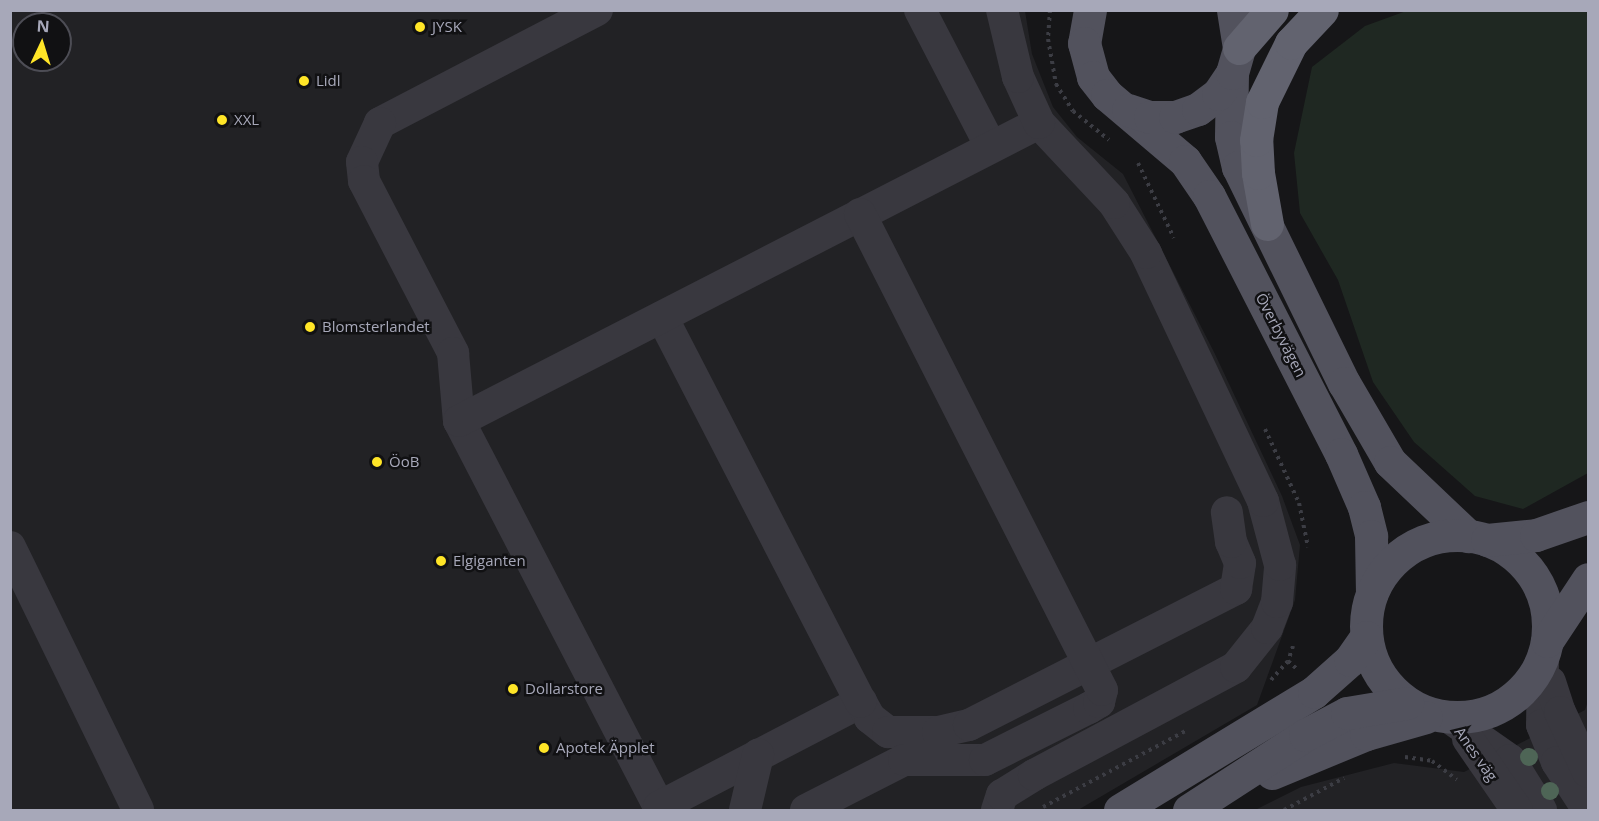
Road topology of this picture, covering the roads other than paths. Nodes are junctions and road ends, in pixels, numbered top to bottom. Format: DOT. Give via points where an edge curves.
graph roads {
  1 [pos="597,10"];
  2 [pos="920,10"];
  3 [pos="1002,10"];
  4 [pos="1233,10"];
  5 [pos="1272,10"];
  6 [pos="1322,10"];
  7 [pos="1088,14"];
  8 [pos="1236,61"];
  9 [pos="1126,110"];
  10 [pos="1039,123"];
  11 [pos="991,147"];
  12 [pos="860,214"];
  13 [pos="1267,224"];
  14 [pos="662,317"];
  15 [pos="459,421"];
  16 [pos="1227,512"];
  17 [pos="1588,517"];
  18 [pos="1477,538"];
  19 [pos="10,547"];
  20 [pos="1588,579"];
  21 [pos="1372,592"];
  22 [pos="1366,637"];
  23 [pos="1545,649"];
  24 [pos="1090,663"];
  25 [pos="861,702"];
  26 [pos="1430,712"];
  27 [pos="758,755"];
  28 [pos="1588,772"];
  29 [pos="138,810"];
  30 [pos="746,810"];
  31 [pos="806,810"];
  32 [pos="997,810"];
  33 [pos="1120,810"];
  34 [pos="1189,810"];
  35 [pos="1516,810"];
  36 [pos="1541,810"];
  37 [pos="1588,810"];
  1 -- 15 [label="street" via="405,108 380,123 367,145 362,162 364,181 453,352"];
  2 -- 11 [label="street"];
  3 -- 10 [label="street" via="1018,76"];
  4 -- 8 [label="main road"];
  5 -- 8 [label="highway"];
  6 -- 13 [label="highway" via="1291,43 1262,102 1258,173"];
  7 -- 9 [label="main road, Överbyvägen" via="1084,43 1093,77"];
  8 -- 9 [label="main road, Överbyvägen" via="1209,102 1187,114 1162,118"];
  8 -- 13 [label="main road" via="1229,105 1236,157 1250,197"];
  9 -- 21 [label="main road, Överbyvägen" via="1185,161 1209,196 1255,284 1364,507 1371,536"];
  10 -- 11 [label="street"];
  10 -- 32 [label="street" via="1114,203 1146,253 1263,501 1280,565 1277,602 1267,627 1236,667 1034,775 1002,795"];
  11 -- 12 [label="street"];
  12 -- 14 [label="street"];
  12 -- 24 [label="street"];
  13 -- 18 [label="main road" via="1344,383 1390,462"];
  14 -- 15 [label="street"];
  14 -- 25 [label="street"];
  15 -- 27 [label="street" via="659,807"];
  16 -- 24 [label="street" via="1231,542 1240,563 1236,589"];
  17 -- 18 [label="main road, Överbyvägen" via="1536,535"];
  18 -- 21 [label="main road, Överbyvägen" via="1434,538 1418,544 1391,564"];
  18 -- 23 [label="main road" via="1512,553 1532,573 1546,606"];
  19 -- 29 [label="street"];
  20 -- 23 [label="main road"];
  21 -- 22 [label="main road, Överbyvägen"];
  22 -- 26 [label="main road, Överbyvägen" via="1380,674"];
  22 -- 33 [label="main road, Överbyvägen" via="1350,660 1314,692"];
  23 -- 26 [label="main road" via="1527,686 1501,706 1476,716"];
  23 -- 28 [label="street" via="1560,712"];
  23 -- 37 [label="street" via="1542,725 1557,762"];
  24 -- 25 [label="street" via="969,725 938,732 888,732 870,718"];
  24 -- 31 [label="street" via="1102,690 1099,702 1089,708 985,760 916,759 892,764"];
  25 -- 27 [label="street"];
  26 -- 34 [label="main road" via="1347,713 1305,735 1228,789"];
  26 -- 35 [label="street, Anes väg" via="1477,750"];
  26 -- 36 [label="street, Anes väg" via="1510,760"];
  27 -- 30 [label="street"];
}
